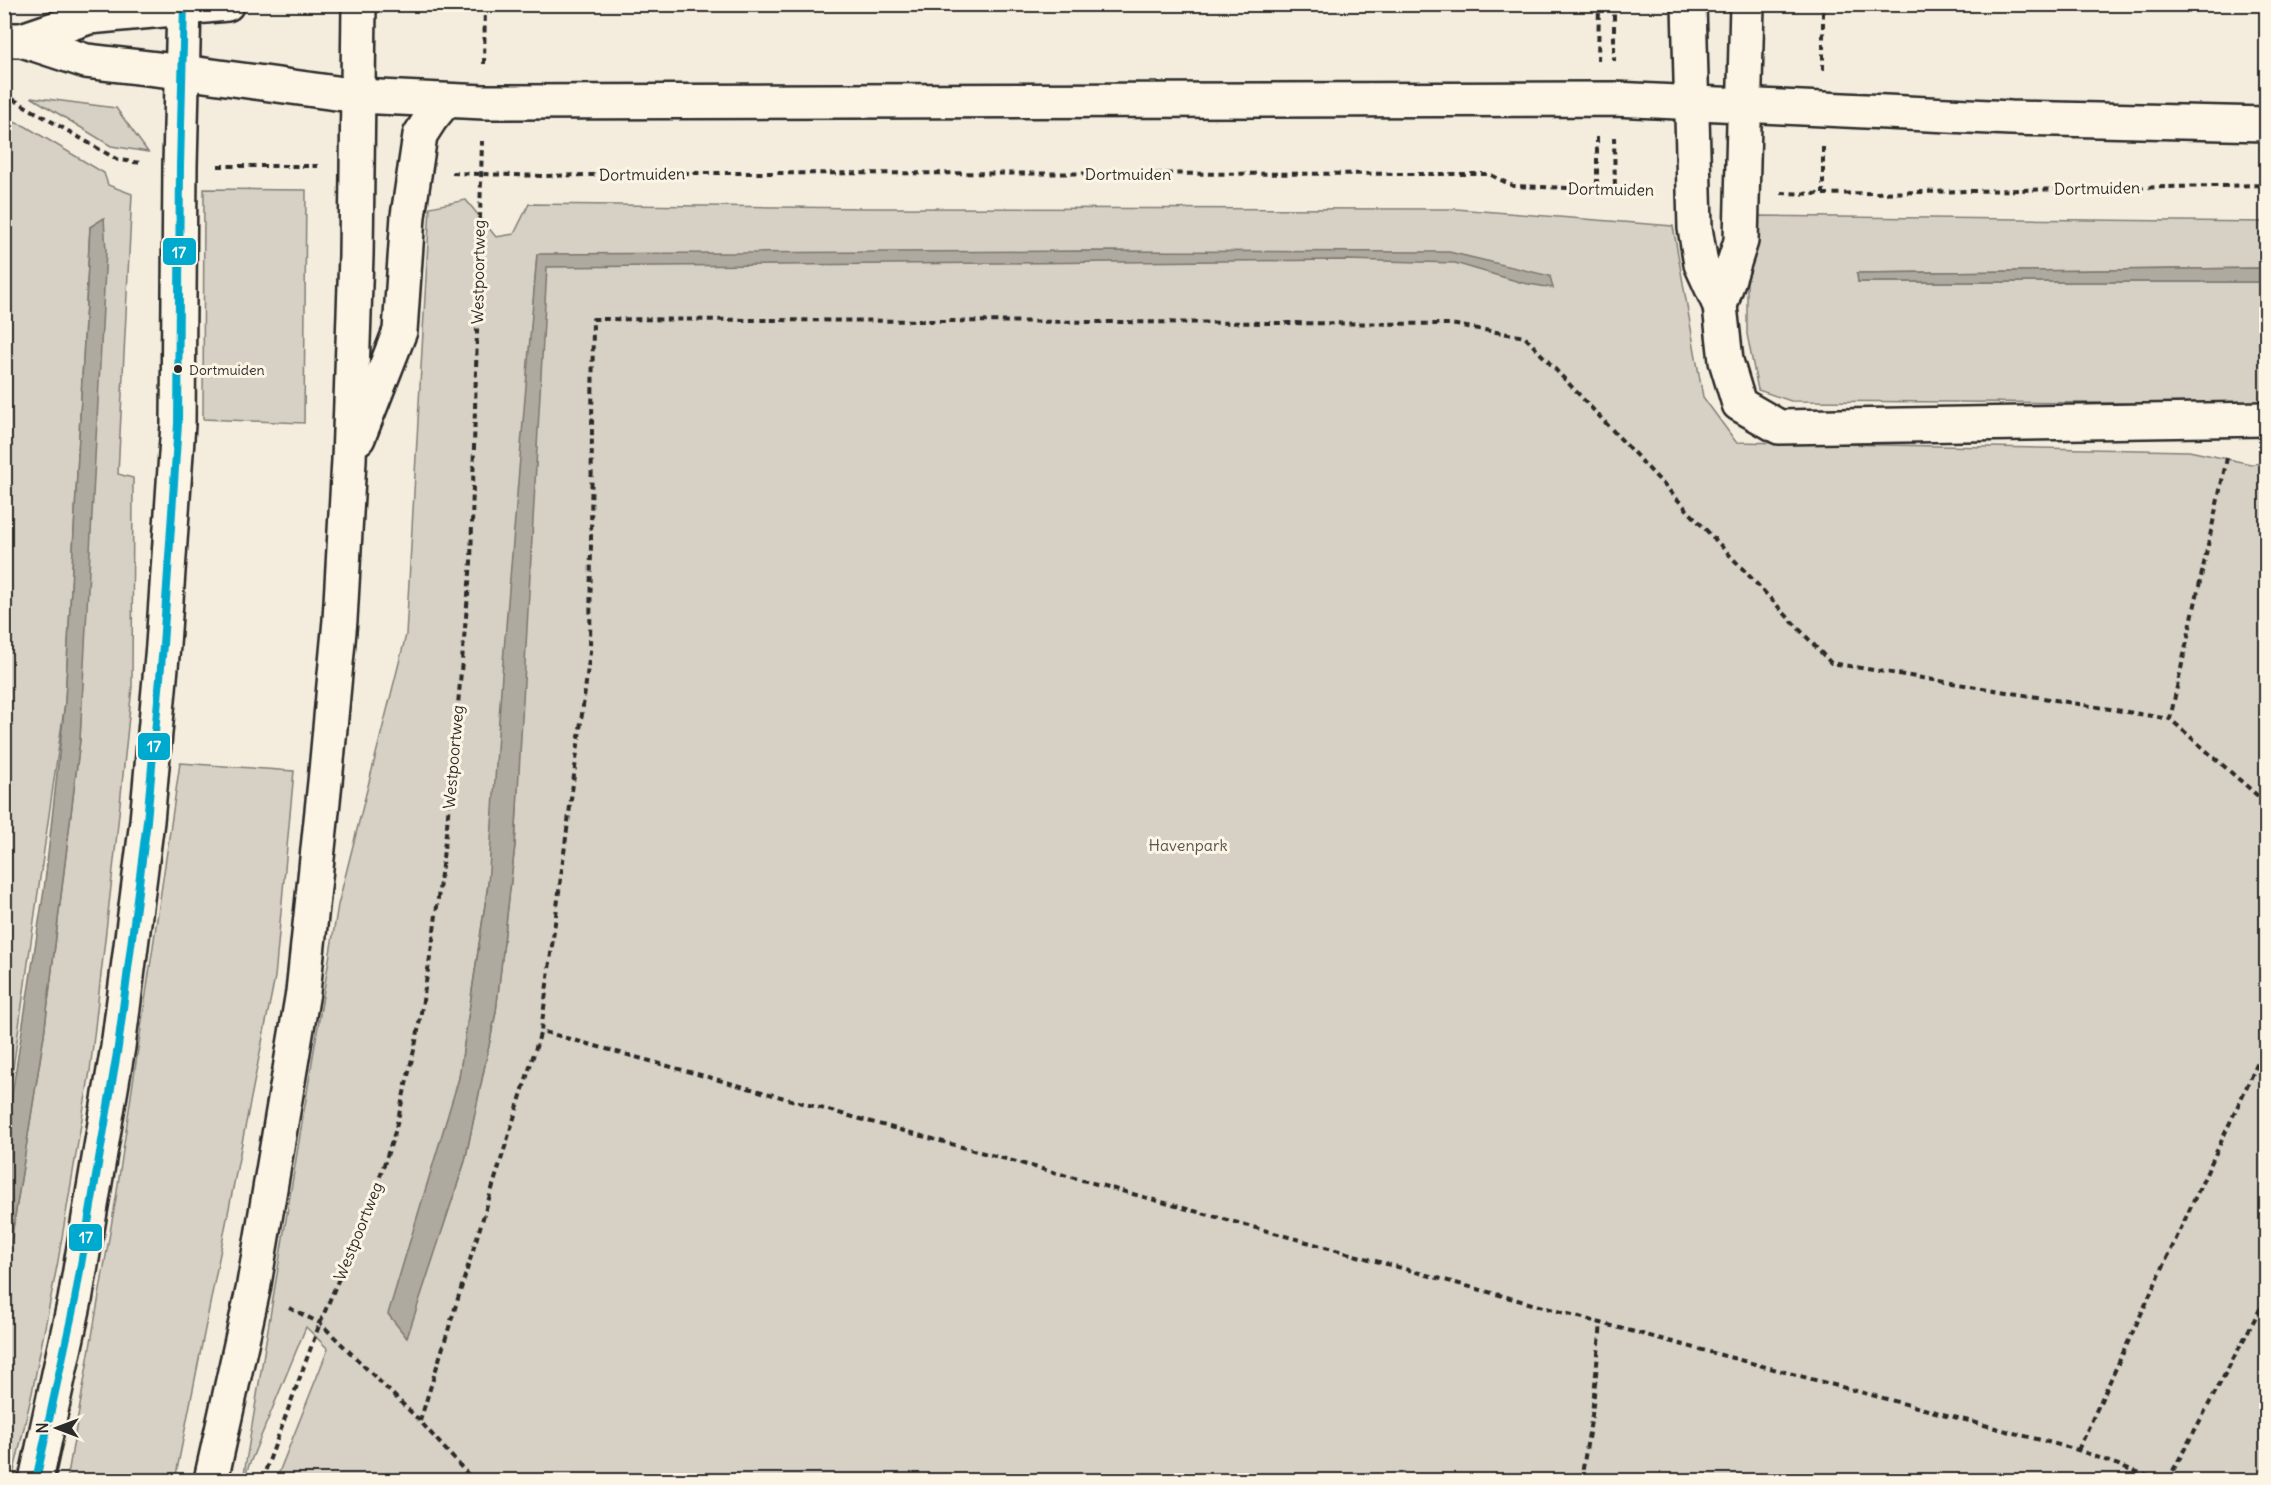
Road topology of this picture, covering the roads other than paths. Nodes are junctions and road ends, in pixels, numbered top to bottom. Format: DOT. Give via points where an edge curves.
graph roads {
  1 [pos="227,4"];
  2 [pos="359,4"];
  3 [pos="1689,4"];
  4 [pos="1747,4"];
  5 [pos="184,6"];
  6 [pos="13,40"];
  7 [pos="183,72"];
  8 [pos="358,96"];
  9 [pos="446,101"];
  10 [pos="1693,102"];
  11 [pos="1746,105"];
  12 [pos="2266,124"];
  13 [pos="1720,306"];
  14 [pos="2251,419"];
  15 [pos="349,460"];
  16 [pos="38,1472"];
  17 [pos="212,1480"];
  1 -- 5 [label="main road"];
  2 -- 8 [label="main road"];
  3 -- 10 [label="main road"];
  4 -- 11 [label="main road"];
  5 -- 6 [label="main road" via="89,17"];
  5 -- 7 [label="main road"];
  6 -- 7 [label="main road" via="86,60"];
  7 -- 8 [label="main road"];
  7 -- 16 [label="main road" via="178,424 147,821 118,1047 75,1300"];
  8 -- 9 [label="main road"];
  8 -- 15 [label="main road"];
  9 -- 10 [label="main road"];
  9 -- 15 [label="main road" via="420,135 408,216 400,331"];
  10 -- 11 [label="main road"];
  10 -- 13 [label="main road" via="1695,228 1701,264"];
  11 -- 12 [label="main road" via="2011,118"];
  11 -- 13 [label="main road" via="1741,241"];
  13 -- 14 [label="main road" via="1726,361 1739,404 1779,427"];
  15 -- 17 [label="main road" via="340,620 303,992 253,1290"];
}
